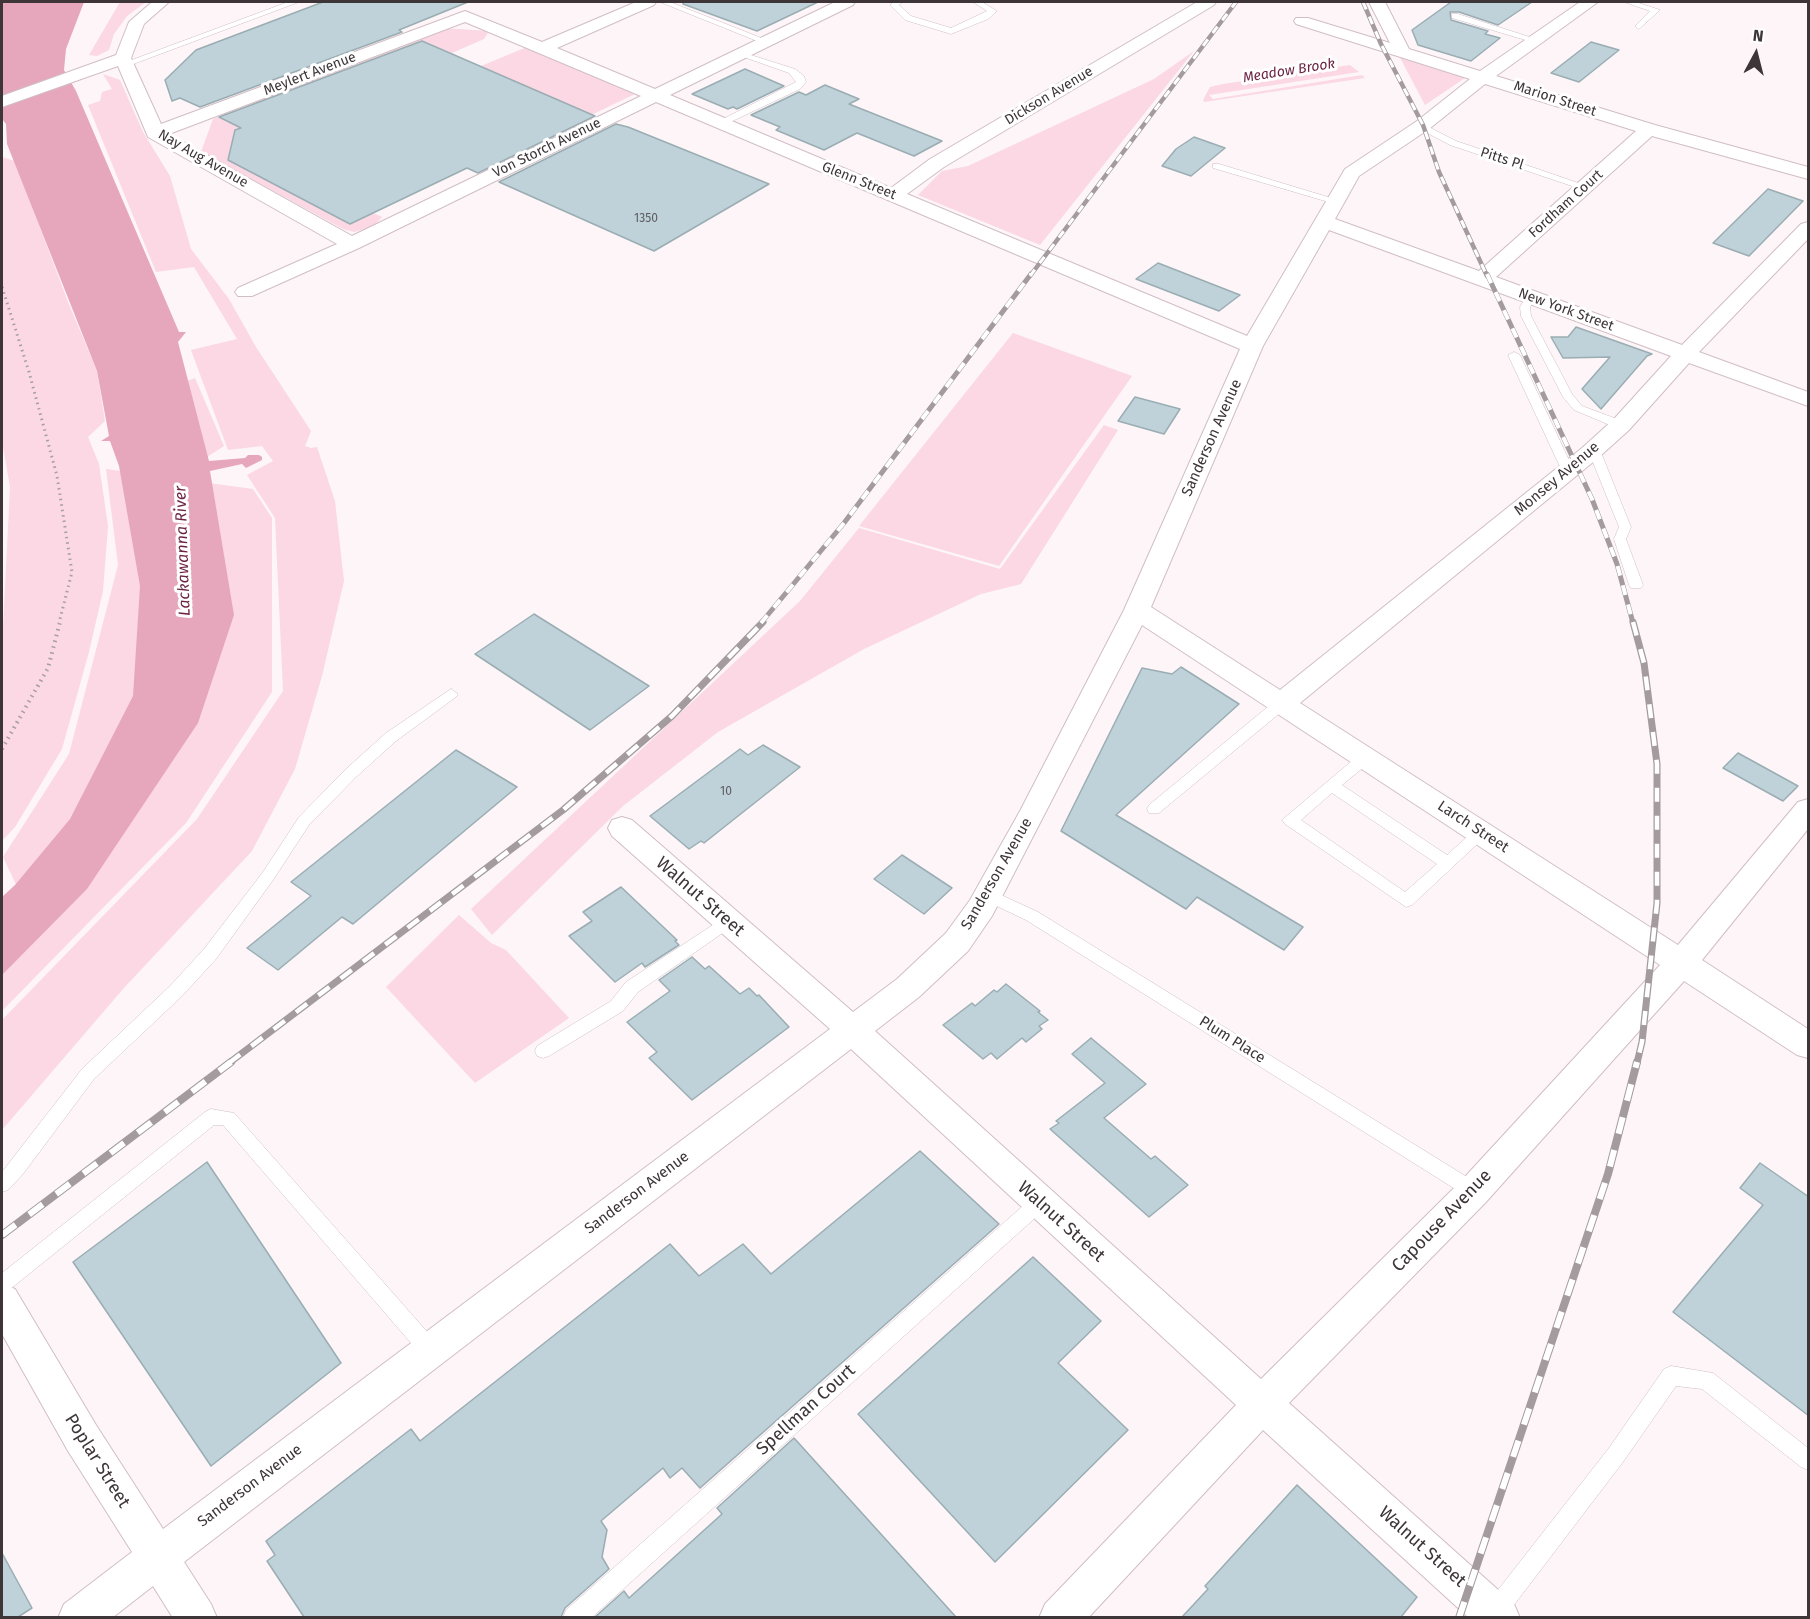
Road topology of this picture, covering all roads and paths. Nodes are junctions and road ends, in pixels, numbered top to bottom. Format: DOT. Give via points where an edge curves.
graph roads {
  1 [pos="161,2"];
  2 [pos="295,2"];
  3 [pos="648,2"];
  4 [pos="664,2"];
  5 [pos="847,2"];
  6 [pos="899,2"];
  7 [pos="977,2"];
  8 [pos="1208,2"];
  9 [pos="1377,2"];
  10 [pos="1590,2"];
  11 [pos="1628,2"];
  12 [pos="465,16"];
  13 [pos="1455,16"];
  14 [pos="1302,21"];
  15 [pos="1639,26"];
  16 [pos="1535,40"];
  17 [pos="765,41"];
  18 [pos="541,49"];
  19 [pos="1402,51"];
  20 [pos="741,53"];
  21 [pos="124,61"];
  22 [pos="1484,76"];
  23 [pos="655,94"];
  24 [pos="2,102"];
  25 [pos="722,123"];
  26 [pos="1421,126"];
  27 [pos="1649,129"];
  28 [pos="154,133"];
  29 [pos="1809,156"];
  30 [pos="1216,166"];
  31 [pos="1801,171"];
  32 [pos="1585,187"];
  33 [pos="894,195"];
  34 [pos="1330,211"];
  35 [pos="1809,228"];
  36 [pos="352,244"];
  37 [pos="1482,279"];
  38 [pos="2,287"];
  39 [pos="245,292"];
  40 [pos="1531,297"];
  41 [pos="1252,346"];
  42 [pos="1685,354"];
  43 [pos="1514,355"];
  44 [pos="1809,399"];
  45 [pos="1621,425"];
  46 [pos="1594,450"];
  47 [pos="1568,471"];
  48 [pos="1636,585"];
  49 [pos="1137,610"];
  50 [pos="451,694"];
  51 [pos="1281,704"];
  52 [pos="2,748"];
  53 [pos="1365,758"];
  54 [pos="1332,786"];
  55 [pos="1154,809"];
  56 [pos="1809,809"];
  57 [pos="622,828"];
  58 [pos="1481,833"];
  59 [pos="1448,863"];
  60 [pos="988,894"];
  61 [pos="728,921"];
  62 [pos="1682,963"];
  63 [pos="852,1030"];
  64 [pos="1809,1045"];
  65 [pos="543,1051"];
  66 [pos="2,1184"];
  67 [pos="1474,1191"];
  68 [pos="1039,1203"];
  69 [pos="2,1284"];
  70 [pos="2,1301"];
  71 [pos="430,1350"];
  72 [pos="1263,1403"];
  73 [pos="1809,1460"];
  74 [pos="158,1556"];
  75 [pos="1497,1615"];
  76 [pos="78,1617"];
  77 [pos="197,1617"];
  78 [pos="574,1617"];
  79 [pos="1059,1617"];
  1 -- 21 [label="street" via="137,22"];
  2 -- 21 [label="lane"];
  3 -- 18 [label="street"];
  4 -- 17 [label="lane"];
  5 -- 17 [label="street, Von Storch Avenue"];
  6 -- 7 [label="lane" via="894,5 908,18 951,31 993,11"];
  8 -- 33 [label="street, Dickson Avenue" via="937,163"];
  9 -- 19 [label="street"];
  10 -- 16 [label="street, Sanderson Avenue"];
  11 -- 15 [label="lane" via="1656,9"];
  12 -- 18 [label="street, Glenn Street"];
  12 -- 28 [label="street, Meylert Avenue"];
  13 -- 16 [label="lane"];
  14 -- 19 [label="street, Marion Street"];
  16 -- 22 [label="street, Sanderson Avenue"];
  17 -- 20 [label="street, Von Storch Avenue"];
  18 -- 23 [label="street, Glenn Street"];
  19 -- 22 [label="street, Marion Street"];
  20 -- 23 [label="street, Von Storch Avenue"];
  20 -- 25 [label="lane" via="792,71 801,82"];
  21 -- 24 [label="street" via="87,70"];
  21 -- 28 [label="street, Nay Aug Avenue"];
  22 -- 26 [label="street, Sanderson Avenue"];
  22 -- 27 [label="street, Marion Street"];
  23 -- 25 [label="street, Glenn Street"];
  23 -- 36 [label="street, Von Storch Avenue"];
  25 -- 33 [label="street, Glenn Street"];
  26 -- 32 [label="lane, Pitts Pl" via="1453,143"];
  26 -- 34 [label="street, Sanderson Avenue" via="1352,173"];
  27 -- 31 [label="street, Marion Street"];
  27 -- 32 [label="street, Fordham Court"];
  28 -- 36 [label="street, Nay Aug Avenue"];
  29 -- 31 [label="street"];
  30 -- 34 [label="lane"];
  32 -- 37 [label="street, Fordham Court"];
  33 -- 41 [label="street, Glenn Street"];
  34 -- 37 [label="street, New York Street"];
  34 -- 41 [label="street, Sanderson Avenue"];
  35 -- 42 [label="street, Monsey Avenue"];
  36 -- 39 [label="street, Von Storch Avenue"];
  37 -- 40 [label="street, New York Street"];
  38 -- 52 [label="path" via="57,476 72,572 48,668"];
  40 -- 42 [label="street, New York Street"];
  40 -- 45 [label="lane" via="1525,307 1526,316 1567,395 1578,408"];
  41 -- 49 [label="street, Sanderson Avenue"];
  42 -- 44 [label="street, New York Street"];
  42 -- 45 [label="street, Monsey Avenue"];
  43 -- 47 [label="lane"];
  45 -- 46 [label="street, Monsey Avenue"];
  46 -- 47 [label="street, Monsey Avenue"];
  46 -- 48 [label="lane" via="1625,527 1620,539"];
  47 -- 51 [label="street, Monsey Avenue"];
  49 -- 51 [label="street, Larch Street"];
  49 -- 60 [label="street, Sanderson Avenue"];
  50 -- 66 [label="lane" via="391,737 304,821 210,954 88,1074"];
  51 -- 53 [label="street, Larch Street"];
  51 -- 55 [label="lane"];
  53 -- 54 [label="lane"];
  53 -- 58 [label="street, Larch Street"];
  54 -- 59 [label="lane"];
  54 -- 59 [label="lane" via="1290,820 1406,901"];
  56 -- 62 [label="street, Capouse Avenue"];
  57 -- 61 [label="street, Walnut Street"];
  58 -- 59 [label="lane"];
  58 -- 62 [label="street, Larch Street"];
  60 -- 63 [label="street, Sanderson Avenue" via="957,942 938,962"];
  60 -- 67 [label="lane, Plum Place" via="1032,916"];
  61 -- 63 [label="street, Walnut Street"];
  61 -- 65 [label="lane" via="632,987 617,1006"];
  62 -- 64 [label="street, Larch Street"];
  62 -- 67 [label="street, Capouse Avenue"];
  63 -- 68 [label="street, Walnut Street"];
  63 -- 71 [label="street, Sanderson Avenue"];
  67 -- 72 [label="street, Capouse Avenue"];
  68 -- 72 [label="street, Walnut Street"];
  68 -- 78 [label="lane, Spellman Court"];
  69 -- 71 [label="lane" via="211,1118 228,1118"];
  70 -- 74 [label="street, Poplar Street" via="65,1410"];
  71 -- 74 [label="street, Sanderson Avenue"];
  72 -- 75 [label="street, Walnut Street"];
  72 -- 79 [label="street, Capouse Avenue"];
  73 -- 75 [label="lane" via="1706,1380 1671,1376"];
  74 -- 76 [label="street, Sanderson Avenue"];
  74 -- 77 [label="street, Poplar Street"];
}
